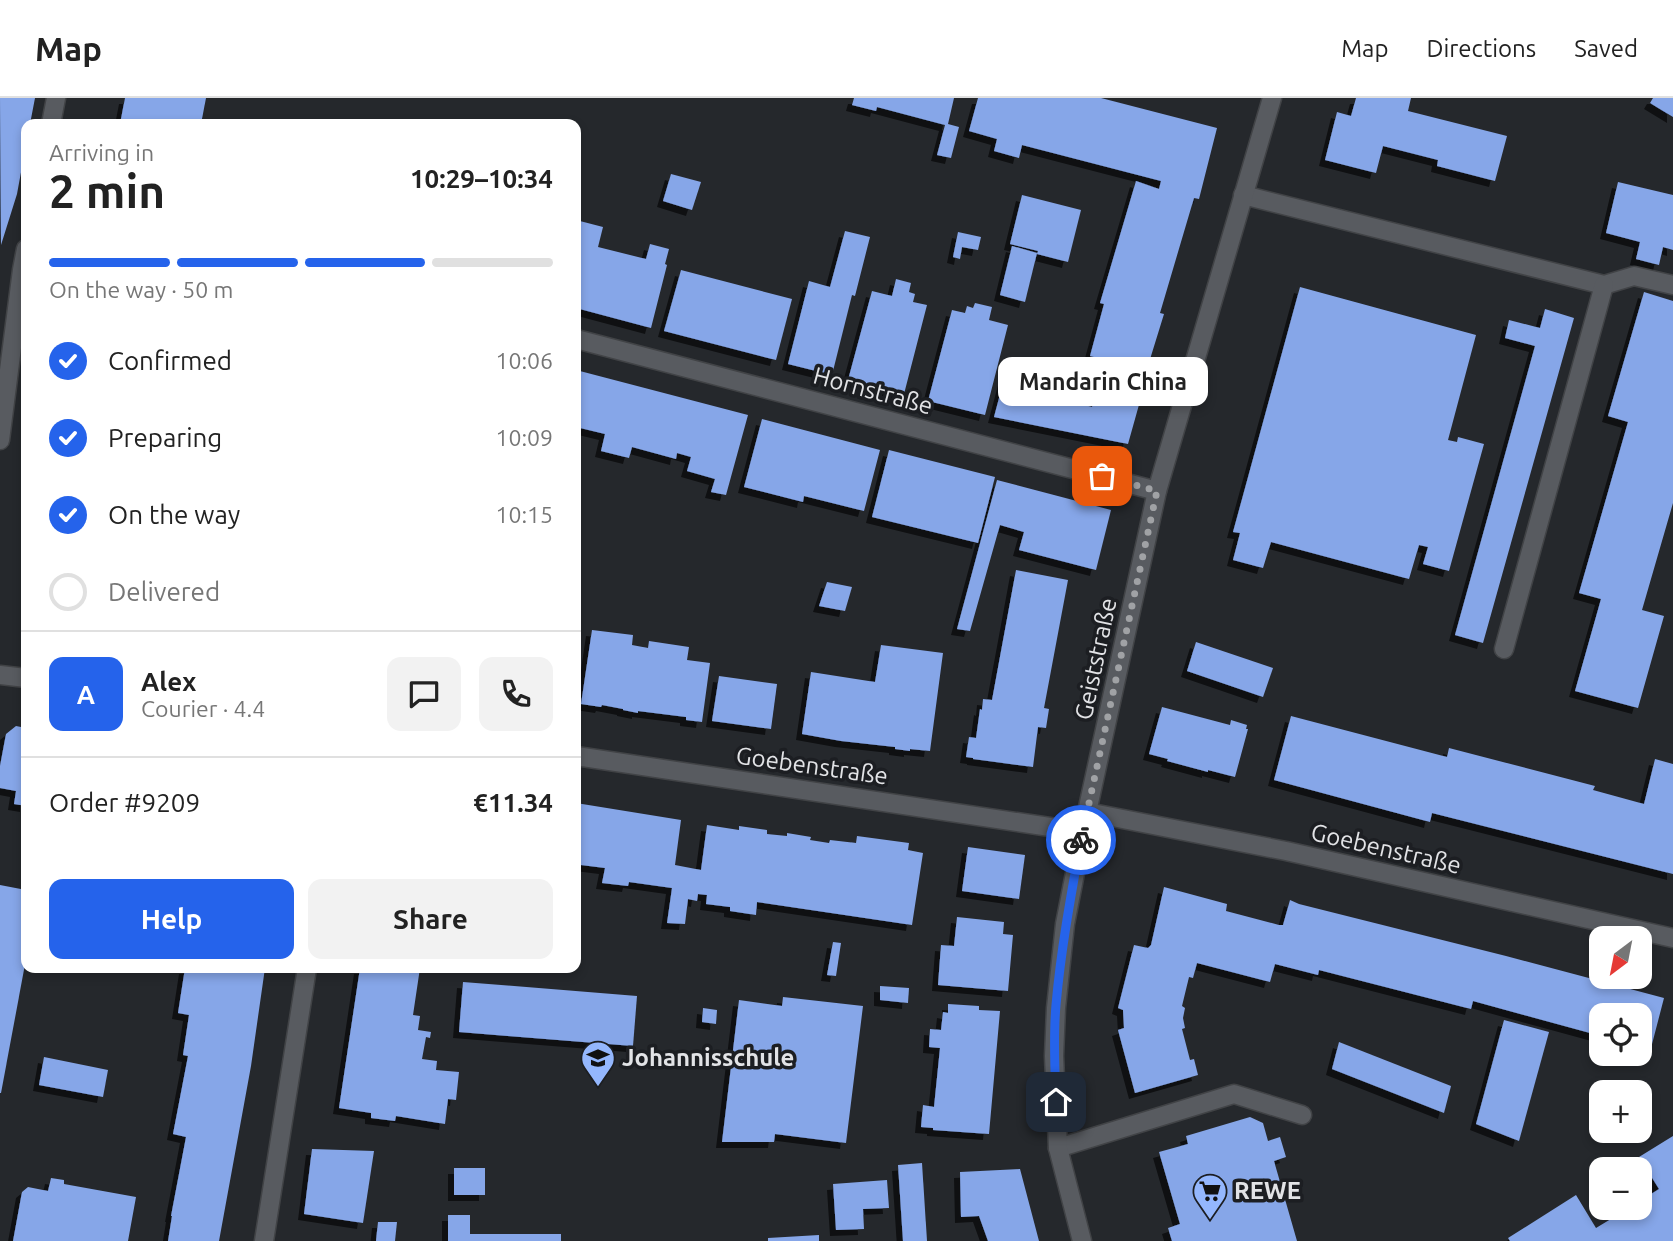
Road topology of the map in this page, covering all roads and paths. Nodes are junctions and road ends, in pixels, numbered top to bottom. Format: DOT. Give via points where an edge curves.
graph roads {
  1 [pos="56,98"];
  2 [pos="1272,98"];
  3 [pos="52,119"];
  4 [pos="1243,195"];
  5 [pos="21,278"];
  6 [pos="1604,285"];
  7 [pos="1673,285"];
  8 [pos="581,340"];
  9 [pos="0,440"];
  10 [pos="1157,491"];
  11 [pos="1504,649"];
  12 [pos="0,675"];
  13 [pos="21,677"];
  14 [pos="581,757"];
  15 [pos="1087,812"];
  16 [pos="1083,832"];
  17 [pos="1673,938"];
  18 [pos="306,973"];
  19 [pos="1302,1115"];
  20 [pos="1058,1147"];
  21 [pos="264,1241"];
  22 [pos="1082,1241"];
  1 -- 3 [label="street"];
  2 -- 4 [label="street, Geiststraße"];
  4 -- 6 [label="street"];
  4 -- 10 [label="street, Geiststraße"];
  5 -- 9 [label="street"];
  6 -- 7 [label="street" via="1634,276"];
  6 -- 11 [label="street"];
  8 -- 10 [label="street, Hornstraße"];
  10 -- 15 [label="street, Geiststraße"];
  12 -- 13 [label="street"];
  14 -- 16 [label="street, Goebenstraße"];
  15 -- 16 [label="street, Geiststraße"];
  15 -- 17 [label="street, Goebenstraße" via="1286,851"];
  16 -- 20 [label="street, Geiststraße" via="1065,924 1056,1007"];
  18 -- 21 [label="street"];
  19 -- 20 [label="street" via="1234,1094"];
  20 -- 22 [label="street, Geiststraße"];
}
